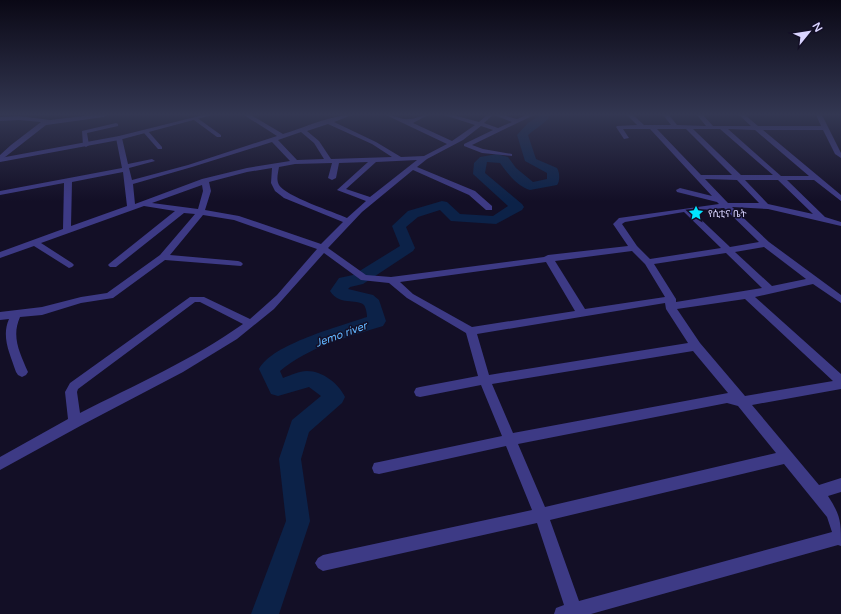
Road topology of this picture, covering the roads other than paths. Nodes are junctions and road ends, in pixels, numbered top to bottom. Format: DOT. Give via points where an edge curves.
graph roads {
  1 [pos="16,144"];
  2 [pos="92,144"];
  3 [pos="120,144"];
  4 [pos="156,144"];
  5 [pos="259,144"];
  6 [pos="277,144"];
  7 [pos="318,144"];
  8 [pos="375,144"];
  9 [pos="453,144"];
  10 [pos="469,144"];
  11 [pos="667,144"];
  12 [pos="704,144"];
  13 [pos="740,144"];
  14 [pos="774,144"];
  15 [pos="833,144"];
  16 [pos="86,145"];
  17 [pos="160,148"];
  18 [pos="510,154"];
  19 [pos="841,156"];
  20 [pos="425,158"];
  21 [pos="400,159"];
  22 [pos="0,160"];
  23 [pos="332,160"];
  24 [pos="374,160"];
  25 [pos="152,161"];
  26 [pos="295,162"];
  27 [pos="276,165"];
  28 [pos="412,167"];
  29 [pos="126,168"];
  30 [pos="698,177"];
  31 [pos="738,177"];
  32 [pos="778,177"];
  33 [pos="332,178"];
  34 [pos="815,178"];
  35 [pos="68,180"];
  36 [pos="205,181"];
  37 [pos="129,183"];
  38 [pos="680,190"];
  39 [pos="0,194"];
  40 [pos="841,199"];
  41 [pos="370,200"];
  42 [pos="723,203"];
  43 [pos="144,204"];
  44 [pos="766,206"];
  45 [pos="489,208"];
  46 [pos="131,209"];
  47 [pos="182,210"];
  48 [pos="686,210"];
  49 [pos="201,212"];
  50 [pos="823,220"];
  51 [pos="348,221"];
  52 [pos="841,224"];
  53 [pos="67,231"];
  54 [pos="35,243"];
  55 [pos="766,244"];
  56 [pos="323,248"];
  57 [pos="634,248"];
  58 [pos="726,250"];
  59 [pos="1,257"];
  60 [pos="162,257"];
  61 [pos="548,258"];
  62 [pos="648,262"];
  63 [pos="238,264"];
  64 [pos="69,265"];
  65 [pos="113,265"];
  66 [pos="391,280"];
  67 [pos="814,280"];
  68 [pos="770,290"];
  69 [pos="747,295"];
  70 [pos="841,300"];
  71 [pos="671,302"];
  72 [pos="582,313"];
  73 [pos="16,315"];
  74 [pos="0,316"];
  75 [pos="251,324"];
  76 [pos="471,331"];
  77 [pos="696,346"];
  78 [pos="22,372"];
  79 [pos="486,380"];
  80 [pos="841,381"];
  81 [pos="841,384"];
  82 [pos="420,392"];
  83 [pos="742,402"];
  84 [pos="75,422"];
  85 [pos="510,440"];
  86 [pos="786,457"];
  87 [pos="0,464"];
  88 [pos="379,468"];
  89 [pos="841,485"];
  90 [pos="817,493"];
  91 [pos="541,515"];
  92 [pos="841,538"];
  93 [pos="323,563"];
  94 [pos="570,613"];
  1 -- 22 [label="street"];
  2 -- 16 [label="street"];
  3 -- 29 [label="street"];
  4 -- 17 [label="street"];
  5 -- 37 [label="street"];
  6 -- 26 [label="street"];
  7 -- 23 [label="street"];
  8 -- 21 [label="street"];
  9 -- 20 [label="street"];
  10 -- 18 [label="street" via="466,145"];
  11 -- 30 [label="street"];
  12 -- 31 [label="street"];
  13 -- 32 [label="street"];
  14 -- 34 [label="street"];
  15 -- 19 [label="street"];
  16 -- 22 [label="street"];
  20 -- 21 [label="street"];
  20 -- 28 [label="street"];
  21 -- 24 [label="street"];
  23 -- 24 [label="street"];
  23 -- 26 [label="street"];
  23 -- 33 [label="street"];
  24 -- 41 [label="street" via="341,190"];
  25 -- 29 [label="street"];
  26 -- 27 [label="street"];
  27 -- 36 [label="street"];
  27 -- 51 [label="street" via="274,183 278,190 286,196"];
  28 -- 41 [label="street"];
  28 -- 45 [label="street" via="472,193"];
  29 -- 35 [label="street"];
  29 -- 37 [label="street"];
  30 -- 31 [label="street"];
  30 -- 42 [label="street"];
  31 -- 32 [label="street"];
  31 -- 44 [label="street"];
  32 -- 34 [label="street"];
  32 -- 50 [label="street"];
  34 -- 40 [label="street"];
  35 -- 39 [label="street"];
  35 -- 53 [label="street"];
  36 -- 43 [label="street"];
  36 -- 49 [label="street" via="207,191"];
  37 -- 46 [label="street"];
  38 -- 42 [label="street"];
  41 -- 51 [label="street"];
  42 -- 44 [label="street"];
  42 -- 48 [label="street"];
  42 -- 55 [label="street"];
  43 -- 46 [label="street"];
  43 -- 47 [label="street"];
  44 -- 50 [label="street"];
  46 -- 53 [label="street"];
  47 -- 49 [label="street"];
  47 -- 65 [label="street"];
  48 -- 57 [label="street" via="619,220 617,224"];
  48 -- 58 [label="street"];
  49 -- 56 [label="street" via="236,218"];
  49 -- 60 [label="street"];
  50 -- 52 [label="street"];
  51 -- 56 [label="street"];
  53 -- 54 [label="street"];
  54 -- 59 [label="street"];
  54 -- 64 [label="street"];
  55 -- 58 [label="street"];
  55 -- 67 [label="street"];
  56 -- 66 [label="street" via="364,278"];
  56 -- 75 [label="street" via="268,310"];
  57 -- 61 [label="street"];
  57 -- 62 [label="street"];
  58 -- 62 [label="street"];
  58 -- 68 [label="street"];
  60 -- 63 [label="street"];
  60 -- 73 [label="street" via="110,296 80,300 42,311"];
  61 -- 66 [label="street"];
  61 -- 72 [label="street"];
  62 -- 71 [label="street"];
  66 -- 76 [label="street" via="410,296"];
  67 -- 68 [label="street"];
  67 -- 70 [label="street"];
  68 -- 69 [label="street"];
  69 -- 71 [label="street"];
  69 -- 80 [label="street"];
  71 -- 72 [label="street"];
  71 -- 77 [label="street"];
  72 -- 76 [label="street"];
  73 -- 74 [label="street"];
  73 -- 78 [label="street" via="11,324 9,338"];
  75 -- 84 [label="street" via="204,356"];
  75 -- 84 [label="street" via="201,299 193,299 72,388"];
  76 -- 79 [label="street"];
  77 -- 79 [label="street"];
  77 -- 83 [label="street"];
  79 -- 82 [label="street"];
  79 -- 85 [label="street"];
  81 -- 83 [label="street"];
  83 -- 85 [label="street" via="727,398"];
  83 -- 86 [label="street"];
  84 -- 87 [label="street"];
  85 -- 88 [label="street"];
  85 -- 91 [label="street"];
  86 -- 90 [label="street"];
  86 -- 91 [label="street"];
  89 -- 90 [label="street"];
  90 -- 92 [label="street" via="832,513"];
  91 -- 93 [label="street"];
  91 -- 94 [label="street"];
  92 -- 94 [label="street"];
}
